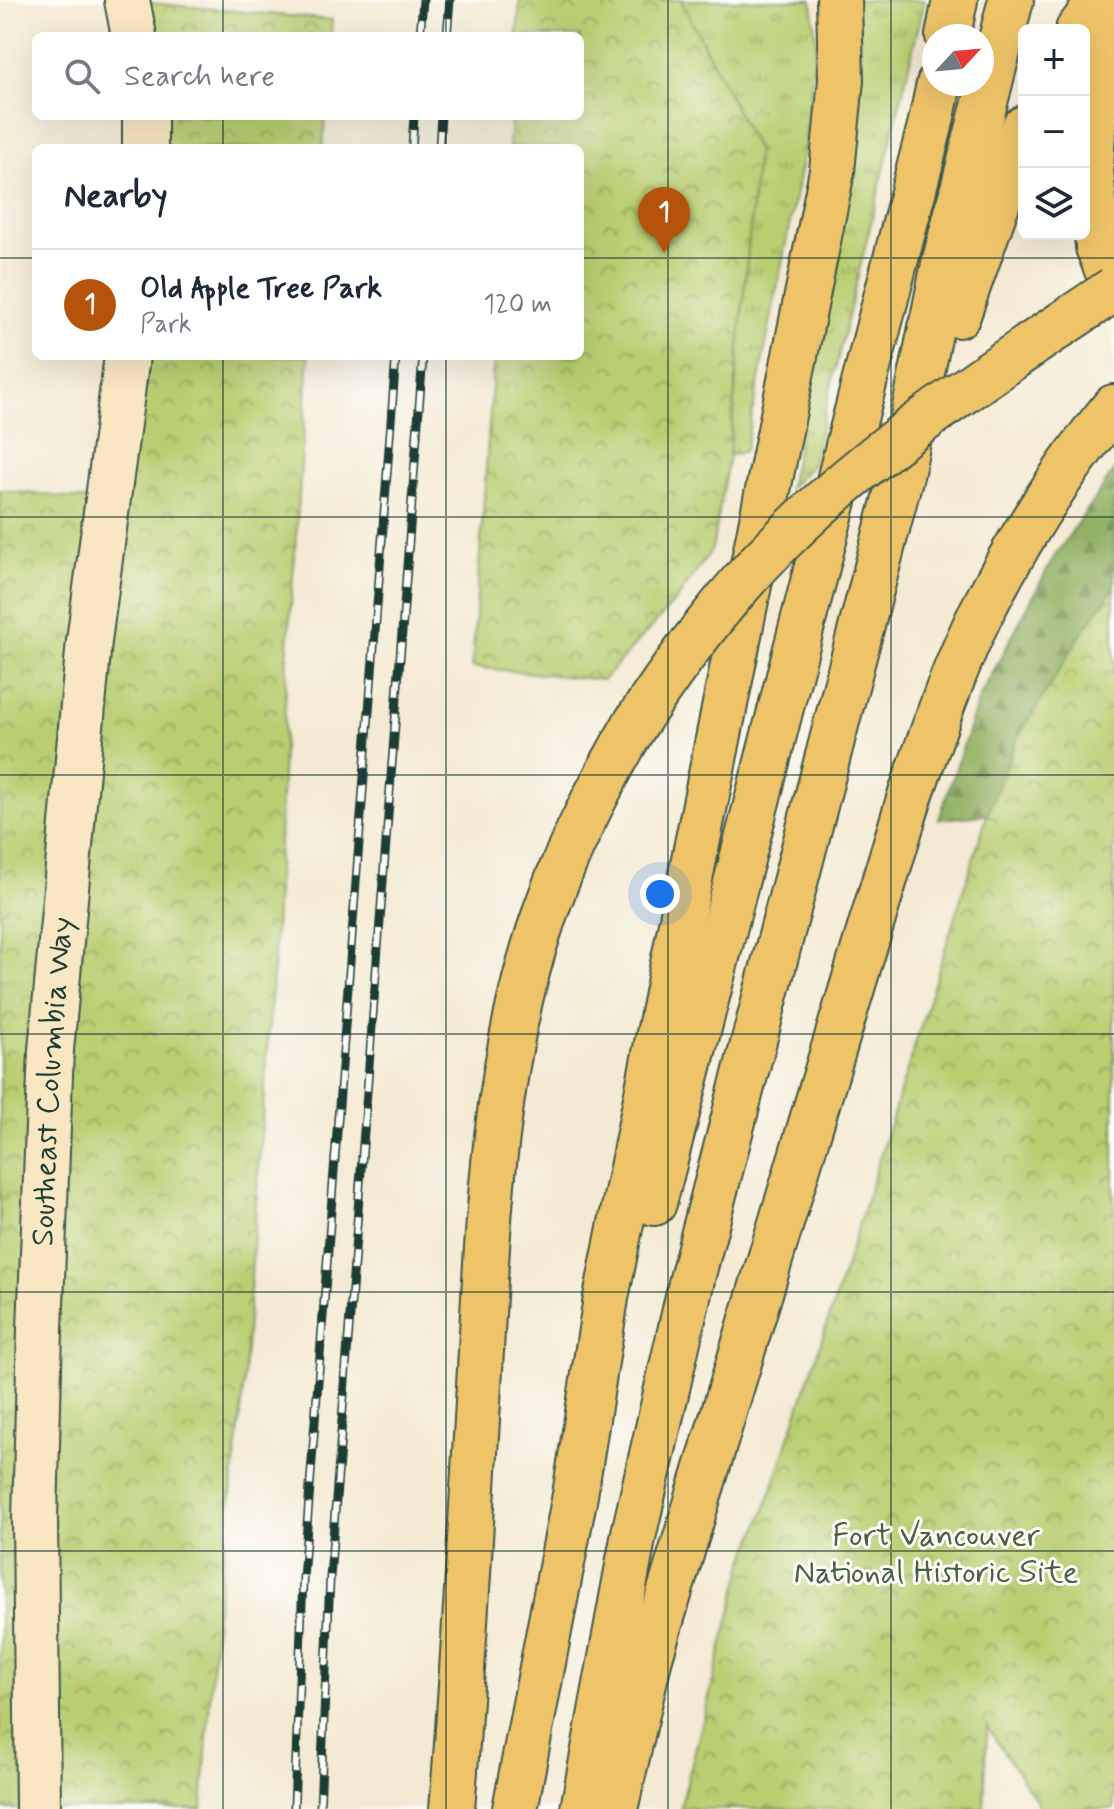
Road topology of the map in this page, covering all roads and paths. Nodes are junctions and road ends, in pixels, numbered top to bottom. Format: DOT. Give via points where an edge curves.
graph roads {
  1 [pos="127,0"];
  2 [pos="839,0"];
  3 [pos="955,0"];
  4 [pos="1011,0"];
  5 [pos="1101,0"];
  6 [pos="950,24"];
  7 [pos="1083,24"];
  8 [pos="133,32"];
  9 [pos="1114,40"];
  10 [pos="936,96"];
  11 [pos="145,120"];
  12 [pos="145,144"];
  13 [pos="1018,145"];
  14 [pos="1114,288"];
  15 [pos="126,360"];
  16 [pos="1114,407"];
  17 [pos="902,471"];
  18 [pos="575,1495"];
  19 [pos="38,1809"];
  20 [pos="452,1809"];
  21 [pos="515,1809"];
  22 [pos="583,1809"];
  23 [pos="615,1809"];
  1 -- 8 [label="street"];
  2 -- 18 [label="highway" via="841,80 832,171 606,1298"];
  3 -- 6 [label="highway"];
  4 -- 17 [label="highway" via="944,264"];
  5 -- 7 [label="highway"];
  9 -- 14 [label="highway" via="1095,95 1091,169 1098,247"];
  10 -- 18 [label="highway"];
  11 -- 12 [label="street"];
  13 -- 17 [label="highway"];
  14 -- 20 [label="highway, bridge" via="926,419 827,497 781,541 667,675 587,812 557,879 512,1035 496,1143"];
  15 -- 19 [label="street, Southeast Columbia Way" via="89,641 51,1050 35,1519"];
  16 -- 23 [label="highway" via="1026,530 980,615 910,796 650,1657"];
  17 -- 22 [label="highway" via="693,1275 634,1533"];
  18 -- 21 [label="highway"];
}
